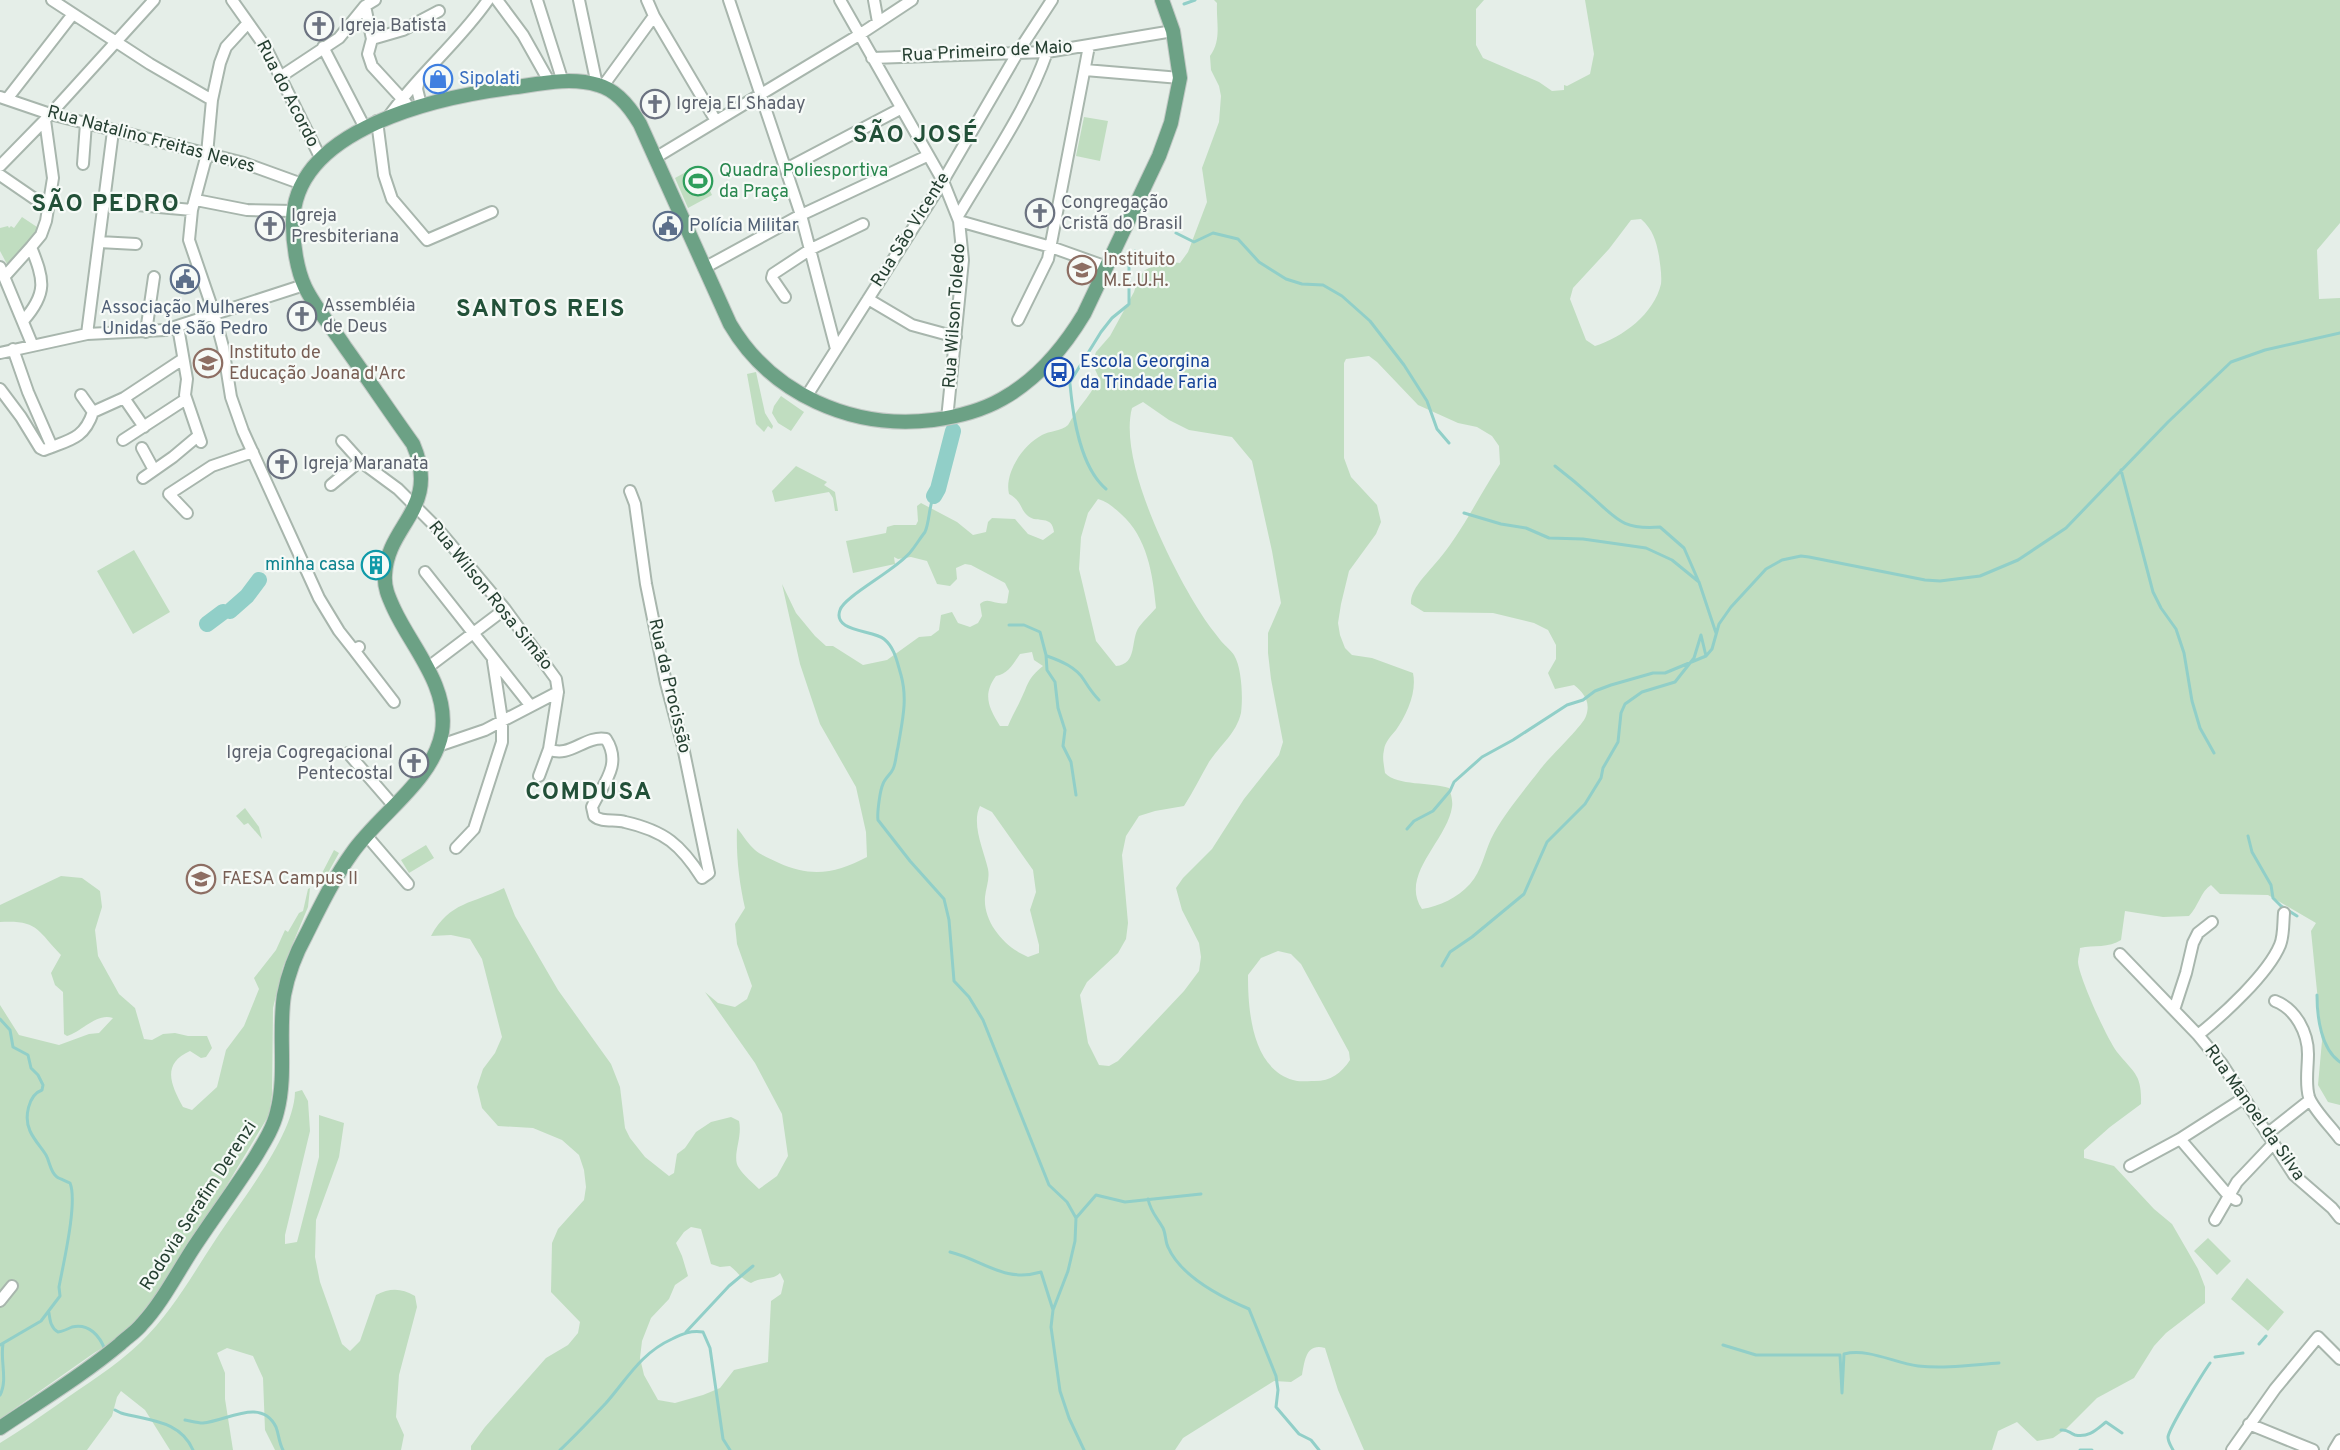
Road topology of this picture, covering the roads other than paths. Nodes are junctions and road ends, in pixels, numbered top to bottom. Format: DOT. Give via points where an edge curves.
graph roads {
  1 [pos="52,0"];
  2 [pos="154,0"];
  3 [pos="232,0"];
  4 [pos="375,0"];
  5 [pos="488,0"];
  6 [pos="497,0"];
  7 [pos="647,0"];
  8 [pos="729,0"];
  9 [pos="840,0"];
  10 [pos="874,0"];
  11 [pos="912,0"];
  12 [pos="1052,0"];
  13 [pos="1162,0"];
  14 [pos="537,1"];
  15 [pos="579,1"];
  16 [pos="365,6"];
  17 [pos="439,10"];
  18 [pos="73,14"];
  19 [pos="654,16"];
  20 [pos="878,22"];
  21 [pos="248,23"];
  22 [pos="1173,31"];
  23 [pos="859,35"];
  24 [pos="372,39"];
  25 [pos="117,40"];
  26 [pos="1089,46"];
  27 [pos="323,47"];
  28 [pos="1018,52"];
  29 [pos="1047,52"];
  30 [pos="872,58"];
  31 [pos="1085,70"];
  32 [pos="424,72"];
  33 [pos="280,77"];
  34 [pos="1180,78"];
  35 [pos="557,82"];
  36 [pos="600,86"];
  37 [pos="761,94"];
  38 [pos="3,98"];
  39 [pos="212,100"];
  40 [pos="411,104"];
  41 [pos="900,108"];
  42 [pos="44,121"];
  43 [pos="716,121"];
  44 [pos="377,122"];
  45 [pos="86,123"];
  46 [pos="113,131"];
  47 [pos="207,154"];
  48 [pos="927,156"];
  49 [pos="655,158"];
  50 [pos="321,159"];
  51 [pos="83,164"];
  52 [pos="0,166"];
  53 [pos="786,169"];
  54 [pos="0,176"];
  55 [pos="943,181"];
  56 [pos="302,183"];
  57 [pos="104,202"];
  58 [pos="194,205"];
  59 [pos="48,208"];
  60 [pos="294,212"];
  61 [pos="492,212"];
  62 [pos="801,215"];
  63 [pos="959,218"];
  64 [pos="863,224"];
  65 [pos="99,242"];
  66 [pos="136,244"];
  67 [pos="32,247"];
  68 [pos="1051,247"];
  69 [pos="811,249"];
  70 [pos="1107,267"];
  71 [pos="704,268"];
  72 [pos="2,271"];
  73 [pos="154,277"];
  74 [pos="304,285"];
  75 [pos="785,297"];
  76 [pos="868,298"];
  77 [pos="214,313"];
  78 [pos="1018,320"];
  79 [pos="23,321"];
  80 [pos="178,327"];
  81 [pos="146,332"];
  82 [pos="87,334"];
  83 [pos="956,337"];
  84 [pos="36,344"];
  85 [pos="13,349"];
  86 [pos="836,349"];
  87 [pos="0,353"];
  88 [pos="183,359"];
  89 [pos="0,389"];
  90 [pos="81,395"];
  91 [pos="124,398"];
  92 [pos="806,398"];
  93 [pos="186,399"];
  94 [pos="93,412"];
  95 [pos="947,419"];
  96 [pos="144,427"];
  97 [pos="123,440"];
  98 [pos="342,441"];
  99 [pos="142,447"];
  100 [pos="48,448"];
  101 [pos="253,452"];
  102 [pos="360,461"];
  103 [pos="154,470"];
  104 [pos="143,478"];
  105 [pos="331,485"];
  106 [pos="630,491"];
  107 [pos="416,507"];
  108 [pos="187,513"];
  109 [pos="425,572"];
  110 [pos="505,609"];
  111 [pos="474,634"];
  112 [pos="493,660"];
  113 [pos="424,663"];
  114 [pos="558,690"];
  115 [pos="394,702"];
  116 [pos="530,705"];
  117 [pos="502,720"];
  118 [pos="438,746"];
  119 [pos="549,749"];
  120 [pos="348,753"];
  121 [pos="539,776"];
  122 [pos="393,805"];
  123 [pos="366,835"];
  124 [pos="456,848"];
  125 [pos="408,884"];
  126 [pos="2284,913"];
  127 [pos="2212,922"];
  128 [pos="2120,954"];
  129 [pos="2275,1001"];
  130 [pos="2174,1010"];
  131 [pos="2198,1035"];
  132 [pos="2244,1098"];
  133 [pos="2310,1100"];
  134 [pos="2180,1139"];
  135 [pos="2270,1139"];
  136 [pos="2340,1139"];
  137 [pos="2130,1166"];
  138 [pos="2232,1198"];
  139 [pos="2336,1206"];
  140 [pos="2340,1218"];
  141 [pos="2215,1220"];
  142 [pos="12,1286"];
  143 [pos="0,1301"];
  144 [pos="2340,1359"];
  145 [pos="2249,1424"];
  146 [pos="0,1428"];
  147 [pos="2340,1440"];
  148 [pos="2232,1450"];
  149 [pos="2313,1450"];
  150 [pos="2334,1450"];
  1 -- 18 [label="street"];
  2 -- 25 [label="street"];
  3 -- 21 [label="street, Rua do Acordo"];
  4 -- 16 [label="street"];
  5 -- 32 [label="street"];
  6 -- 35 [label="street"];
  7 -- 19 [label="street"];
  8 -- 37 [label="street"];
  9 -- 23 [label="street"];
  10 -- 20 [label="street"];
  11 -- 20 [label="street"];
  12 -- 28 [label="street, Rua São Vicente"];
  13 -- 22 [label="main road"];
  14 -- 35 [label="street"];
  15 -- 36 [label="street"];
  16 -- 24 [label="street"];
  16 -- 27 [label="street" via="339,38"];
  17 -- 24 [label="street" via="403,30"];
  18 -- 25 [label="street"];
  18 -- 38 [label="street"];
  19 -- 36 [label="street"];
  19 -- 43 [label="street"];
  20 -- 23 [label="street"];
  21 -- 33 [label="street, Rua do Acordo"];
  21 -- 39 [label="street" via="222,54"];
  22 -- 26 [label="street, Rua Primeiro de Maio"];
  22 -- 34 [label="main road"];
  23 -- 30 [label="street, Rua Wilson Toledo"];
  23 -- 37 [label="street"];
  24 -- 40 [label="street" via="368,54 372,66"];
  25 -- 39 [label="street"];
  25 -- 42 [label="street"];
  26 -- 29 [label="street, Rua Primeiro de Maio"];
  26 -- 31 [label="street"];
  27 -- 33 [label="street"];
  27 -- 44 [label="street"];
  28 -- 29 [label="street, Rua Primeiro de Maio"];
  28 -- 30 [label="street, Rua Primeiro de Maio"];
  28 -- 55 [label="street, Rua São Vicente"];
  29 -- 63 [label="street" via="1018,114"];
  30 -- 41 [label="street, Rua Wilson Toledo"];
  31 -- 34 [label="street"];
  31 -- 68 [label="street"];
  32 -- 40 [label="street"];
  32 -- 40 [label="street"];
  33 -- 50 [label="street, Rua do Acordo"];
  34 -- 70 [label="main road" via="1172,123"];
  35 -- 36 [label="main road"];
  35 -- 40 [label="main road"];
  36 -- 49 [label="main road" via="626,104"];
  37 -- 43 [label="street"];
  37 -- 53 [label="street"];
  38 -- 42 [label="street, Rua Natalino Freitas Neves"];
  39 -- 47 [label="street"];
  40 -- 44 [label="main road"];
  41 -- 48 [label="street, Rua Wilson Toledo"];
  41 -- 53 [label="street"];
  42 -- 45 [label="street, Rua Natalino Freitas Neves"];
  42 -- 52 [label="street"];
  42 -- 59 [label="street" via="53,178"];
  43 -- 49 [label="street"];
  44 -- 50 [label="main road"];
  44 -- 61 [label="street" via="384,175 392,199 427,240"];
  45 -- 46 [label="street, Rua Natalino Freitas Neves"];
  45 -- 51 [label="street"];
  46 -- 47 [label="street, Rua Natalino Freitas Neves"];
  46 -- 57 [label="street"];
  47 -- 56 [label="street, Rua Natalino Freitas Neves"];
  47 -- 58 [label="street"];
  48 -- 55 [label="street, Rua Wilson Toledo"];
  48 -- 62 [label="street"];
  49 -- 71 [label="main road"];
  50 -- 56 [label="main road"];
  53 -- 62 [label="street"];
  54 -- 59 [label="street"];
  55 -- 63 [label="street, Rua Wilson Toledo"];
  55 -- 76 [label="street, Rua São Vicente"];
  56 -- 60 [label="main road"];
  57 -- 58 [label="street"];
  57 -- 65 [label="street"];
  58 -- 60 [label="street"];
  58 -- 77 [label="street" via="189,240"];
  59 -- 67 [label="street" via="41,235"];
  60 -- 74 [label="main road" via="294,243"];
  62 -- 69 [label="street"];
  62 -- 71 [label="street"];
  63 -- 68 [label="street"];
  63 -- 83 [label="street, Rua Wilson Toledo" via="963,260"];
  64 -- 69 [label="street"];
  65 -- 66 [label="street"];
  65 -- 82 [label="street"];
  67 -- 72 [label="street"];
  67 -- 79 [label="street" via="43,283 37,304"];
  68 -- 70 [label="street"];
  68 -- 78 [label="street"];
  69 -- 75 [label="street" via="772,275"];
  69 -- 86 [label="street"];
  70 -- 95 [label="main road" via="1084,314 1050,362 1002,400"];
  71 -- 92 [label="main road" via="744,346 767,371"];
  72 -- 79 [label="street"];
  73 -- 81 [label="street"];
  74 -- 77 [label="street"];
  74 -- 107 [label="main road" via="413,444 421,475"];
  76 -- 83 [label="street" via="912,325"];
  76 -- 86 [label="street, Rua São Vicente"];
  77 -- 80 [label="street"];
  77 -- 101 [label="street" via="231,397"];
  79 -- 84 [label="street"];
  80 -- 81 [label="street"];
  80 -- 88 [label="street"];
  81 -- 82 [label="street"];
  82 -- 84 [label="street"];
  83 -- 95 [label="street, Rua Wilson Toledo"];
  84 -- 85 [label="street"];
  85 -- 87 [label="street"];
  85 -- 100 [label="street"];
  86 -- 92 [label="street, Rua São Vicente"];
  88 -- 91 [label="street"];
  88 -- 93 [label="street"];
  89 -- 100 [label="street" via="40,448"];
  90 -- 94 [label="street"];
  91 -- 94 [label="street"];
  91 -- 96 [label="street"];
  92 -- 95 [label="main road" via="891,423"];
  93 -- 96 [label="street"];
  93 -- 103 [label="street" via="199,439"];
  94 -- 100 [label="street" via="83,433"];
  96 -- 97 [label="street"];
  98 -- 102 [label="street, Rua Wilson Rosa Simão"];
  99 -- 103 [label="street"];
  101 -- 108 [label="street" via="212,466 169,494"];
  101 -- 115 [label="street" via="319,598 339,631 357,648"];
  102 -- 105 [label="street"];
  102 -- 107 [label="street, Rua Wilson Rosa Simão" via="393,484"];
  103 -- 104 [label="street"];
  106 -- 119 [label="street, Rua da Procissão" via="648,594 709,873 702,878 685,852 665,837 627,822 594,816 592,807 612,769 606,739 591,740 567,751"];
  107 -- 110 [label="street, Rua Wilson Rosa Simão"];
  107 -- 113 [label="main road, Rodovia Serafim Derenzi" via="392,549 386,570 387,594"];
  109 -- 111 [label="street"];
  110 -- 111 [label="street"];
  110 -- 114 [label="street, Rua Wilson Rosa Simão" via="543,659"];
  111 -- 112 [label="street"];
  111 -- 113 [label="street"];
  112 -- 116 [label="street"];
  112 -- 117 [label="street"];
  113 -- 118 [label="main road, Rodovia Serafim Derenzi" via="442,705"];
  114 -- 116 [label="street"];
  114 -- 119 [label="street"];
  116 -- 117 [label="street"];
  117 -- 118 [label="street"];
  117 -- 124 [label="street" via="502,742 474,828"];
  118 -- 122 [label="main road, Rodovia Serafim Derenzi" via="429,767"];
  119 -- 121 [label="street"];
  120 -- 122 [label="street"];
  122 -- 123 [label="main road, Rodovia Serafim Derenzi"];
  123 -- 125 [label="street"];
  123 -- 146 [label="main road, Rodovia Serafim Derenzi" via="343,867 292,964 284,995 280,1096 275,1120 240,1180 142,1325 102,1359"];
  126 -- 131 [label="street" via="2282,937 2275,954 2248,988"];
  127 -- 130 [label="street" via="2198,933 2193,943"];
  128 -- 130 [label="street, Rua Manoel da Silva"];
  129 -- 133 [label="street" via="2291,1013 2304,1032"];
  130 -- 131 [label="street, Rua Manoel da Silva"];
  131 -- 132 [label="street, Rua Manoel da Silva"];
  132 -- 134 [label="street"];
  132 -- 135 [label="street, Rua Manoel da Silva"];
  133 -- 135 [label="street"];
  133 -- 136 [label="street"];
  134 -- 137 [label="street"];
  134 -- 138 [label="street"];
  135 -- 138 [label="street"];
  135 -- 139 [label="street, Rua Manoel da Silva" via="2294,1175"];
  138 -- 141 [label="street"];
  139 -- 140 [label="street, Rua Manoel da Silva"];
  142 -- 143 [label="street"];
  144 -- 145 [label="street" via="2318,1337"];
  145 -- 148 [label="street"];
  145 -- 149 [label="street"];
  147 -- 150 [label="street"];
}
